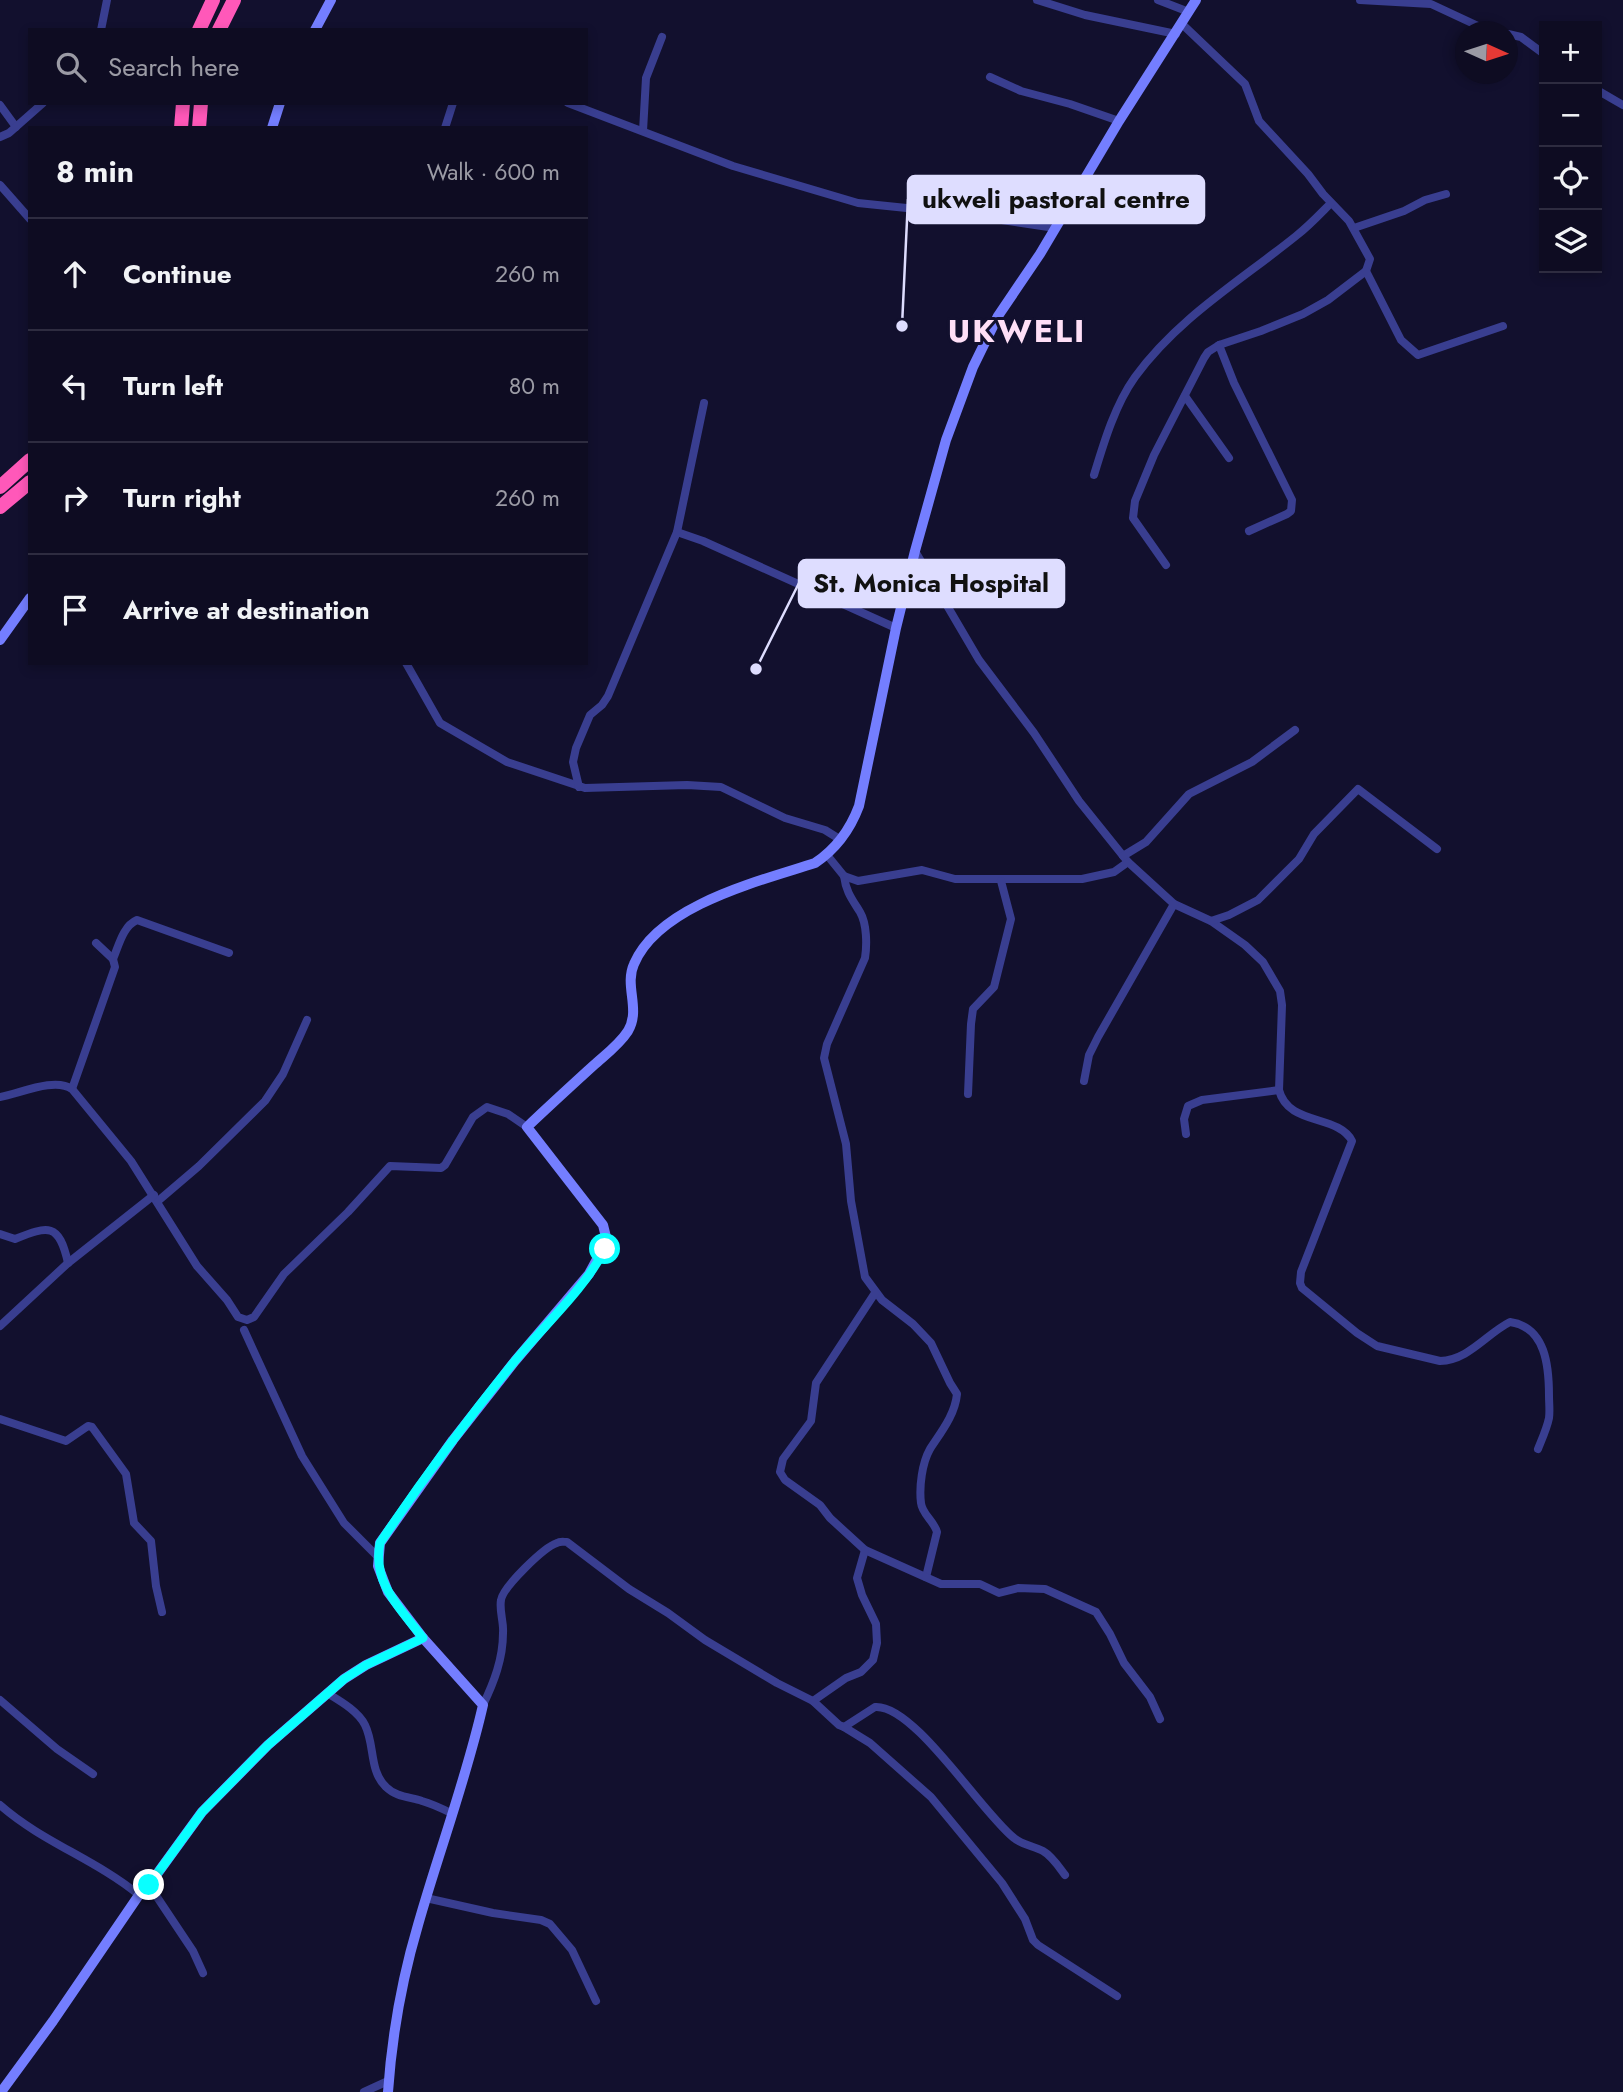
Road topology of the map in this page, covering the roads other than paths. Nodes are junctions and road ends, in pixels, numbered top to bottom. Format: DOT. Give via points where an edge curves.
graph roads {
  1 [pos="107,0"];
  2 [pos="213,0"];
  3 [pos="234,0"];
  4 [pos="331,0"];
  5 [pos="1037,0"];
  6 [pos="1158,0"];
  7 [pos="1196,0"];
  8 [pos="1360,0"];
  9 [pos="1189,12"];
  10 [pos="1467,21"];
  11 [pos="1182,24"];
  12 [pos="101,28"];
  13 [pos="200,28"];
  14 [pos="220,28"];
  15 [pos="316,28"];
  16 [pos="1175,34"];
  17 [pos="1518,36"];
  18 [pos="662,37"];
  19 [pos="1539,50"];
  20 [pos="990,77"];
  21 [pos="1602,93"];
  22 [pos="0,105"];
  23 [pos="41,105"];
  24 [pos="183,105"];
  25 [pos="201,105"];
  26 [pos="279,105"];
  27 [pos="452,105"];
  28 [pos="573,105"];
  29 [pos="1623,105"];
  30 [pos="1119,121"];
  31 [pos="181,126"];
  32 [pos="199,126"];
  33 [pos="273,126"];
  34 [pos="446,126"];
  35 [pos="16,127"];
  36 [pos="643,131"];
  37 [pos="0,137"];
  38 [pos="0,185"];
  39 [pos="1446,194"];
  40 [pos="1331,203"];
  41 [pos="28,217"];
  42 [pos="1055,228"];
  43 [pos="1354,228"];
  44 [pos="1366,271"];
  45 [pos="1503,326"];
  46 [pos="1219,345"];
  47 [pos="1185,396"];
  48 [pos="704,403"];
  49 [pos="1229,458"];
  50 [pos="28,462"];
  51 [pos="1094,475"];
  52 [pos="28,484"];
  53 [pos="0,487"];
  54 [pos="0,507"];
  55 [pos="1249,531"];
  56 [pos="677,532"];
  57 [pos="915,551"];
  58 [pos="1166,565"];
  59 [pos="28,601"];
  60 [pos="896,628"];
  61 [pos="0,640"];
  62 [pos="407,665"];
  63 [pos="1295,730"];
  64 [pos="579,787"];
  65 [pos="841,840"];
  66 [pos="1437,849"];
  67 [pos="827,855"];
  68 [pos="1126,859"];
  69 [pos="844,876"];
  70 [pos="1001,881"];
  71 [pos="1174,904"];
  72 [pos="1211,921"];
  73 [pos="96,943"];
  74 [pos="229,953"];
  75 [pos="113,959"];
  76 [pos="307,1020"];
  77 [pos="1084,1080"];
  78 [pos="72,1089"];
  79 [pos="1279,1090"];
  80 [pos="968,1094"];
  81 [pos="0,1097"];
  82 [pos="527,1127"];
  83 [pos="1186,1134"];
  84 [pos="156,1198"];
  85 [pos="0,1234"];
  86 [pos="68,1264"];
  87 [pos="875,1293"];
  88 [pos="0,1326"];
  89 [pos="244,1331"];
  90 [pos="0,1419"];
  91 [pos="1538,1449"];
  92 [pos="865,1550"];
  93 [pos="377,1556"];
  94 [pos="926,1577"];
  95 [pos="162,1612"];
  96 [pos="423,1638"];
  97 [pos="327,1693"];
  98 [pos="0,1700"];
  99 [pos="813,1701"];
  100 [pos="483,1705"];
  101 [pos="1160,1719"];
  102 [pos="844,1727"];
  103 [pos="93,1774"];
  104 [pos="0,1805"];
  105 [pos="453,1814"];
  106 [pos="1065,1874"];
  107 [pos="149,1885"];
  108 [pos="139,1895"];
  109 [pos="426,1898"];
  110 [pos="203,1973"];
  111 [pos="1117,1996"];
  112 [pos="596,2001"];
  113 [pos="388,2087"];
  114 [pos="1,2092"];
  115 [pos="364,2092"];
  1 -- 12 [label="street"];
  2 -- 13 [label="highway"];
  3 -- 14 [label="highway"];
  4 -- 15 [label="street"];
  5 -- 16 [label="street"];
  6 -- 9 [label="street"];
  7 -- 9 [label="street"];
  8 -- 10 [label="street" via="1431,4"];
  9 -- 11 [label="street"];
  11 -- 16 [label="street"];
  11 -- 40 [label="street" via="1245,84 1259,121"];
  16 -- 30 [label="street"];
  17 -- 19 [label="street"];
  18 -- 36 [label="street" via="646,78"];
  20 -- 30 [label="street"];
  21 -- 29 [label="street"];
  22 -- 35 [label="street"];
  23 -- 35 [label="street"];
  24 -- 31 [label="highway"];
  25 -- 32 [label="highway"];
  26 -- 33 [label="street"];
  27 -- 34 [label="street"];
  28 -- 36 [label="street"];
  30 -- 42 [label="street"];
  35 -- 37 [label="street"];
  36 -- 42 [label="street" via="733,166 858,203"];
  38 -- 41 [label="street"];
  39 -- 43 [label="street"];
  40 -- 43 [label="street"];
  40 -- 51 [label="street" via="1298,235 1198,310 1136,375 1104,441"];
  42 -- 57 [label="street" via="998,316 973,368 946,440"];
  43 -- 44 [label="street" via="1370,258"];
  44 -- 45 [label="street" via="1401,340 1418,355"];
  44 -- 46 [label="street" via="1303,314"];
  46 -- 47 [label="street" via="1208,352"];
  46 -- 55 [label="street" via="1293,505 1287,514"];
  47 -- 49 [label="street"];
  47 -- 58 [label="street" via="1154,456 1133,512"];
  48 -- 56 [label="street"];
  50 -- 53 [label="highway"];
  52 -- 54 [label="highway"];
  56 -- 60 [label="street"];
  56 -- 64 [label="street" via="608,696 590,715 576,748 573,762"];
  57 -- 60 [label="street"];
  57 -- 68 [label="street" via="979,660"];
  59 -- 61 [label="street"];
  60 -- 65 [label="street" via="859,806"];
  62 -- 64 [label="street" via="440,723 507,762"];
  63 -- 68 [label="street" via="1252,762 1189,794"];
  64 -- 65 [label="street" via="721,787"];
  65 -- 67 [label="street"];
  66 -- 72 [label="street" via="1358,789 1258,901"];
  67 -- 69 [label="street"];
  67 -- 82 [label="street" via="719,895 663,928 638,954 632,969 634,1009 627,1032"];
  68 -- 70 [label="street" via="1114,872 1082,879"];
  68 -- 71 [label="street"];
  69 -- 70 [label="street" via="869,881 922,870 955,879"];
  69 -- 87 [label="street" via="847,893 863,919 865,958 824,1058 846,1144 863,1271"];
  70 -- 80 [label="street" via="1011,919 994,987 973,1009"];
  71 -- 72 [label="street"];
  71 -- 77 [label="street" via="1098,1037"];
  72 -- 79 [label="street" via="1263,962 1280,991"];
  73 -- 75 [label="street"];
  74 -- 75 [label="street" via="137,920 130,923"];
  75 -- 78 [label="street" via="115,971"];
  76 -- 84 [label="street" via="283,1074 265,1101 199,1166"];
  78 -- 81 [label="street" via="60,1085 25,1088"];
  78 -- 84 [label="street"];
  79 -- 83 [label="street" via="1188,1106"];
  79 -- 91 [label="street" via="1281,1100 1292,1110 1344,1132 1352,1141 1301,1272 1302,1288 1377,1346 1440,1361 1468,1352 1510,1322 1529,1329 1546,1355 1549,1387 1549,1417"];
  82 -- 84 [label="street" via="487,1107 473,1118 441,1168 399,1164 386,1168 284,1274 250,1320 238,1317 210,1283"];
  82 -- 93 [label="street" via="603,1225 605,1249 453,1440 380,1543"];
  84 -- 86 [label="street"];
  85 -- 86 [label="street" via="15,1239 32,1230 49,1230 61,1241"];
  86 -- 88 [label="street"];
  87 -- 92 [label="street" via="816,1383 811,1421 780,1468 785,1480 820,1505"];
  87 -- 94 [label="street" via="931,1343 957,1394 922,1478 922,1507 937,1532"];
  89 -- 93 [label="street" via="302,1456 344,1523"];
  90 -- 95 [label="street" via="66,1441 92,1427 126,1474 134,1523 151,1541"];
  92 -- 94 [label="street"];
  92 -- 99 [label="street" via="857,1578 876,1624 873,1660"];
  93 -- 96 [label="street" via="388,1592"];
  94 -- 101 [label="street" via="950,1585 980,1584 999,1593 1045,1589 1092,1610"];
  96 -- 97 [label="street" via="366,1665"];
  96 -- 100 [label="street"];
  97 -- 105 [label="street" via="364,1724 384,1785 397,1795"];
  97 -- 107 [label="street" via="202,1812"];
  98 -- 103 [label="street"];
  99 -- 100 [label="street" via="712,1644 562,1542 539,1556 503,1593 503,1648"];
  99 -- 102 [label="street"];
  100 -- 105 [label="street"];
  102 -- 106 [label="street" via="875,1707 891,1709 926,1739 1014,1838 1045,1852"];
  102 -- 111 [label="street" via="870,1743 931,1797 1002,1882 1038,1945"];
  104 -- 108 [label="street"];
  105 -- 109 [label="street"];
  107 -- 108 [label="street"];
  107 -- 110 [label="street"];
  108 -- 114 [label="street"];
  109 -- 112 [label="street" via="550,1924 572,1950"];
  109 -- 113 [label="street" via="402,1986"];
  113 -- 115 [label="street"];
}
